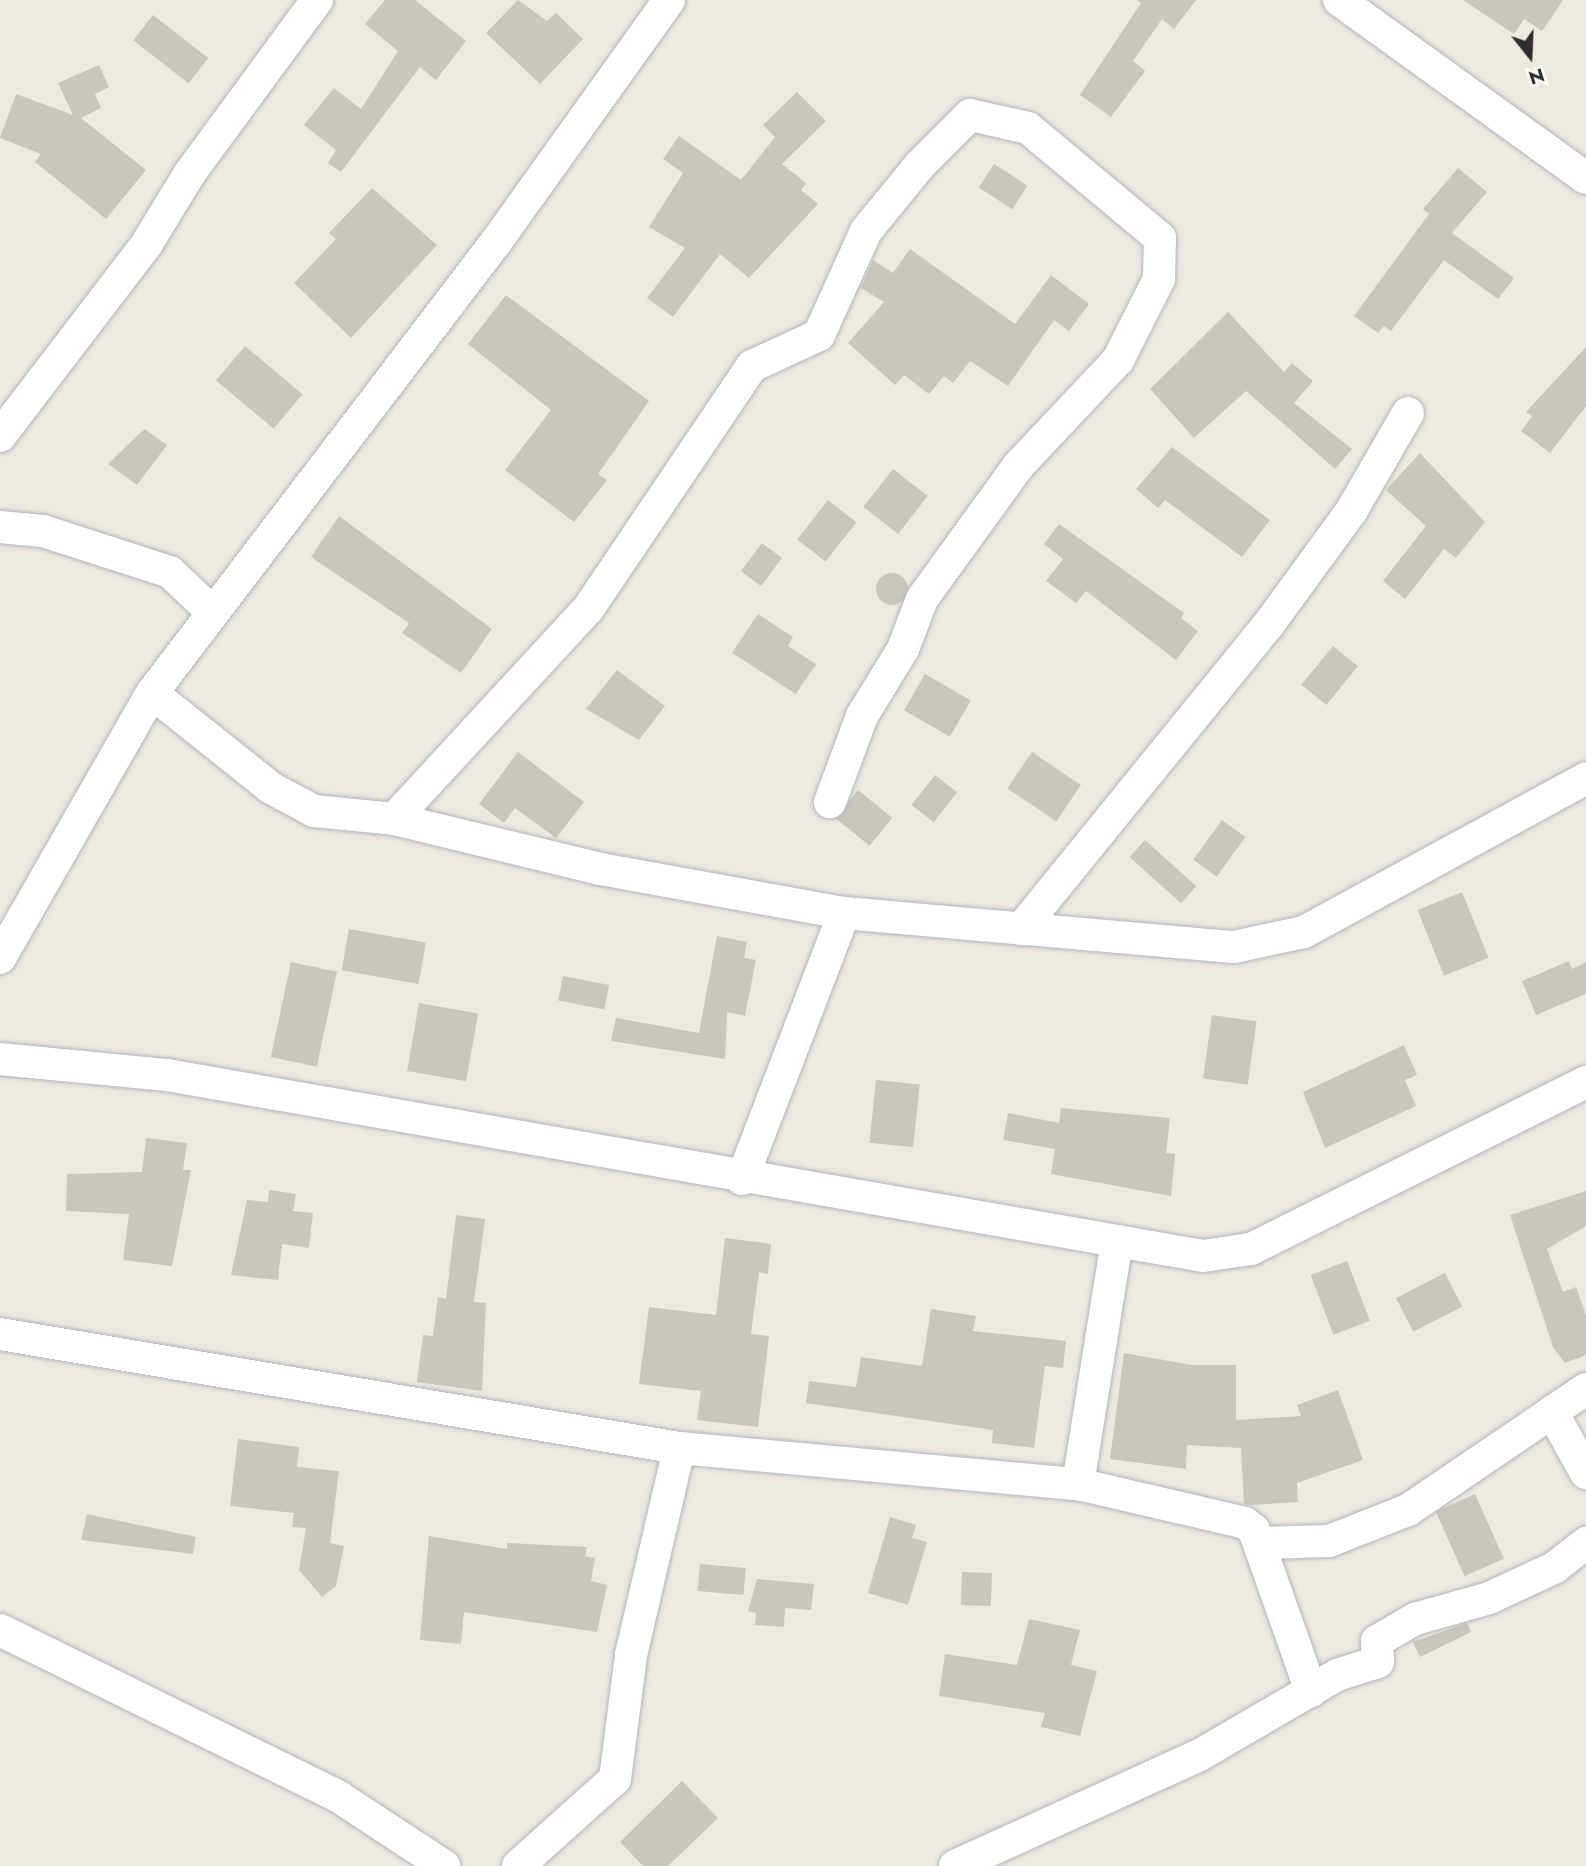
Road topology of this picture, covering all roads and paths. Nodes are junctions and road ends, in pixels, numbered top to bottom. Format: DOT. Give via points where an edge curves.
graph roads {
  1 [pos="317,0"];
  2 [pos="670,0"];
  3 [pos="1339,0"];
  4 [pos="1586,178"];
  5 [pos="1408,413"];
  6 [pos="0,436"];
  7 [pos="0,527"];
  8 [pos="210,610"];
  9 [pos="152,693"];
  10 [pos="1586,778"];
  11 [pos="830,802"];
  12 [pos="394,819"];
  13 [pos="844,913"];
  14 [pos="1021,929"];
  15 [pos="0,958"];
  16 [pos="0,1059"];
  17 [pos="1586,1082"];
  18 [pos="742,1179"];
  19 [pos="1117,1241"];
  20 [pos="0,1334"];
  21 [pos="1586,1389"];
  22 [pos="1552,1412"];
  23 [pos="678,1448"];
  24 [pos="1586,1473"];
  25 [pos="1079,1484"];
  26 [pos="1259,1543"];
  27 [pos="1586,1543"];
  28 [pos="0,1630"];
  29 [pos="1311,1692"];
  30 [pos="444,1866"];
  31 [pos="518,1866"];
  32 [pos="955,1866"];
  1 -- 6 [label="street" via="190,173 138,255"];
  2 -- 8 [label="street" via="496,242"];
  3 -- 4 [label="street"];
  5 -- 14 [label="street" via="1352,510 1269,624"];
  7 -- 8 [label="street" via="43,531 170,572"];
  8 -- 9 [label="street"];
  9 -- 12 [label="street" via="271,788 314,811"];
  9 -- 15 [label="street"];
  10 -- 14 [label="street" via="1304,932 1234,947"];
  11 -- 12 [label="street" via="863,716 903,649 922,599 1019,466 1118,360 1159,279 1160,238 1028,128 970,116 920,164 866,231 819,335 752,366 588,609"];
  12 -- 13 [label="street" via="601,869"];
  13 -- 14 [label="street"];
  13 -- 18 [label="street"];
  16 -- 18 [label="street" via="167,1076"];
  17 -- 19 [label="street" via="1251,1249 1203,1256"];
  18 -- 19 [label="street"];
  19 -- 25 [label="street"];
  20 -- 23 [label="street"];
  21 -- 22 [label="street"];
  22 -- 24 [label="street"];
  22 -- 26 [label="street" via="1408,1510 1329,1541"];
  23 -- 25 [label="street"];
  23 -- 31 [label="street" via="631,1655 615,1779"];
  25 -- 26 [label="street" via="1245,1523"];
  26 -- 29 [label="street"];
  27 -- 29 [label="street" via="1554,1568 1489,1598 1415,1619 1377,1641 1378,1662 1337,1675"];
  28 -- 30 [label="street" via="339,1797"];
  29 -- 32 [label="street" via="1198,1756"];
}
